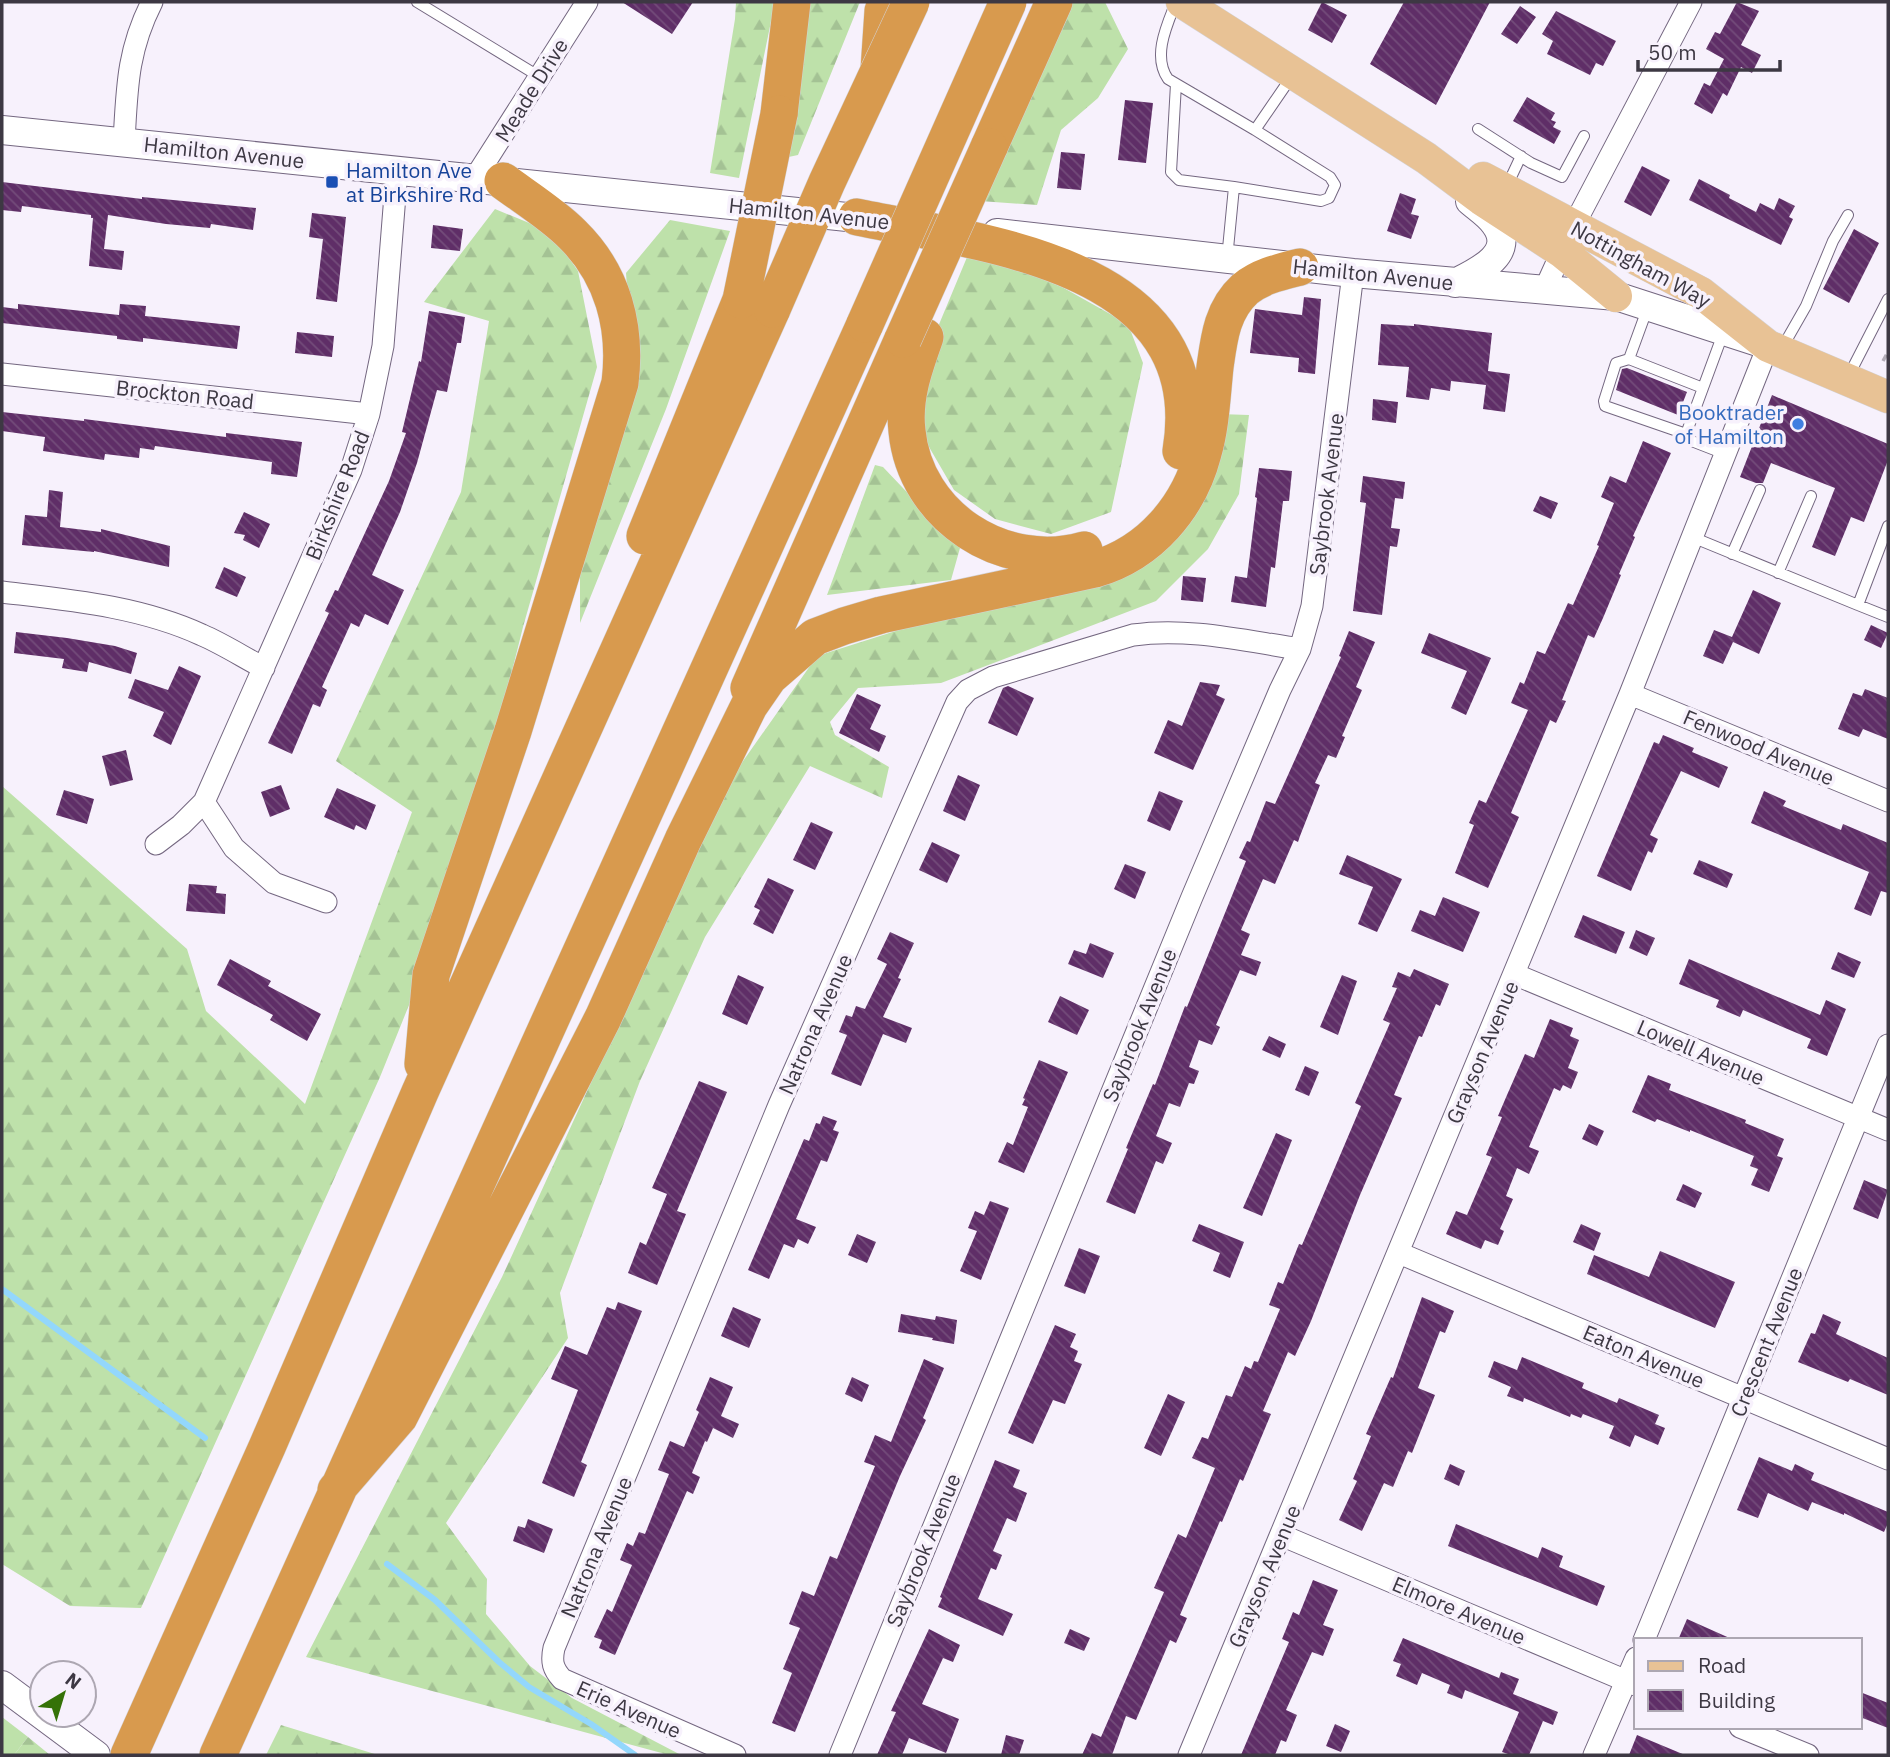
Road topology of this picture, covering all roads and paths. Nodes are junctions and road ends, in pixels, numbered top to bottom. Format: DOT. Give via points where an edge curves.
graph roads {
  1 [pos="152,2"];
  2 [pos="417,2"];
  3 [pos="587,2"];
  4 [pos="792,2"];
  5 [pos="887,2"];
  6 [pos="911,2"];
  7 [pos="1008,2"];
  8 [pos="1054,2"];
  9 [pos="1176,2"];
  10 [pos="1182,2"];
  11 [pos="1691,2"];
  12 [pos="878,73"];
  13 [pos="1294,74"];
  14 [pos="540,76"];
  15 [pos="1176,84"];
  16 [pos="2,130"];
  17 [pos="1255,130"];
  18 [pos="1478,130"];
  19 [pos="1584,135"];
  20 [pos="124,142"];
  21 [pos="1521,156"];
  22 [pos="1426,158"];
  23 [pos="397,170"];
  24 [pos="489,179"];
  25 [pos="1234,187"];
  26 [pos="1505,190"];
  27 [pos="1847,215"];
  28 [pos="857,217"];
  29 [pos="1568,240"];
  30 [pos="1227,259"];
  31 [pos="1300,267"];
  32 [pos="1353,273"];
  33 [pos="1455,283"];
  34 [pos="1544,291"];
  35 [pos="1616,296"];
  36 [pos="1888,299"];
  37 [pos="756,305"];
  38 [pos="1648,307"];
  39 [pos="1724,331"];
  40 [pos="914,338"];
  41 [pos="1774,348"];
  42 [pos="1888,352"];
  43 [pos="1629,359"];
  44 [pos="1883,361"];
  45 [pos="2,374"];
  46 [pos="1847,379"];
  47 [pos="1703,388"];
  48 [pos="1888,397"];
  49 [pos="369,414"];
  50 [pos="1686,434"];
  51 [pos="1725,454"];
  52 [pos="1760,490"];
  53 [pos="1811,496"];
  54 [pos="1888,526"];
  55 [pos="1692,537"];
  56 [pos="1732,554"];
  57 [pos="1778,573"];
  58 [pos="2,592"];
  59 [pos="1858,605"];
  60 [pos="1888,617"];
  61 [pos="1300,649"];
  62 [pos="264,668"];
  63 [pos="1630,694"];
  64 [pos="1888,801"];
  65 [pos="204,802"];
  66 [pos="701,806"];
  67 [pos="156,844"];
  68 [pos="326,902"];
  69 [pos="1514,974"];
  70 [pos="1888,1045"];
  71 [pos="420,1092"];
  72 [pos="1858,1117"];
  73 [pos="1888,1130"];
  74 [pos="1399,1253"];
  75 [pos="1743,1397"];
  76 [pos="1888,1459"];
  77 [pos="336,1490"];
  78 [pos="1282,1535"];
  79 [pos="1645,1638"];
  80 [pos="562,1679"];
  81 [pos="1632,1683"];
  82 [pos="2,1685"];
  83 [pos="28,1704"];
  84 [pos="61,1729"];
  85 [pos="1745,1729"];
  86 [pos="96,1755"];
  87 [pos="129,1755"];
  88 [pos="218,1755"];
  89 [pos="735,1755"];
  90 [pos="839,1755"];
  91 [pos="1189,1755"];
  92 [pos="1594,1755"];
  93 [pos="1808,1755"];
  1 -- 20 [label="street" via="131,54"];
  2 -- 14 [label="lane"];
  3 -- 14 [label="street, Meade Drive"];
  4 -- 37 [label="highway, bridge"];
  5 -- 12 [label="highway"];
  6 -- 12 [label="highway, bridge"];
  7 -- 77 [label="highway, bridge"];
  8 -- 40 [label="highway, bridge" via="989,147"];
  9 -- 15 [label="lane" via="1163,38 1161,70"];
  10 -- 13 [label="main road, Nottingham Way"];
  11 -- 29 [label="street"];
  12 -- 37 [label="highway, bridge" via="827,182"];
  13 -- 17 [label="lane"];
  13 -- 22 [label="main road, Nottingham Way"];
  14 -- 24 [label="street, Meade Drive"];
  15 -- 17 [label="lane"];
  15 -- 25 [label="lane" via="1171,172 1180,180"];
  16 -- 20 [label="main road, Hamilton Avenue"];
  17 -- 25 [label="lane" via="1330,177 1335,185 1329,198 1321,201"];
  18 -- 21 [label="lane"];
  19 -- 21 [label="lane" via="1562,177"];
  20 -- 23 [label="main road, Hamilton Avenue"];
  21 -- 26 [label="lane"];
  22 -- 26 [label="main road, Nottingham Way"];
  22 -- 29 [label="main road, Nottingham Way" via="1481,199"];
  22 -- 33 [label="main road" via="1495,223 1502,237 1494,260"];
  23 -- 24 [label="main road, Hamilton Avenue"];
  23 -- 49 [label="street, Birkshire Road" via="383,346"];
  24 -- 28 [label="main road, Hamilton Avenue"];
  24 -- 71 [label="highway" via="571,233 590,253 615,301 623,360 620,383 513,731 430,975"];
  25 -- 30 [label="lane"];
  26 -- 29 [label="main road, Nottingham Way"];
  27 -- 41 [label="lane" via="1806,306"];
  28 -- 30 [label="main road, Hamilton Avenue"];
  28 -- 40 [label="highway" via="1012,248 1086,279 1136,310 1170,351 1185,402 1181,452 1157,502 1118,536 1070,554 1017,553 961,528 926,488 906,433"];
  29 -- 34 [label="street"];
  29 -- 35 [label="main road, Nottingham Way"];
  29 -- 41 [label="main road, Nottingham Way" via="1701,293"];
  30 -- 31 [label="main road, Hamilton Avenue"];
  31 -- 32 [label="main road, Hamilton Avenue"];
  31 -- 66 [label="highway" via="1258,279 1230,307 1221,328 1204,450 1194,481 1167,525 1118,562 881,615 815,637 769,677 756,696"];
  32 -- 33 [label="main road, Hamilton Avenue"];
  32 -- 61 [label="street, Saybrook Avenue" via="1312,606"];
  33 -- 34 [label="main road, Hamilton Avenue"];
  34 -- 35 [label="main road, Hamilton Avenue"];
  35 -- 38 [label="main road, Hamilton Avenue"];
  36 -- 46 [label="lane"];
  37 -- 71 [label="highway"];
  38 -- 39 [label="main road, Hamilton Avenue"];
  38 -- 43 [label="lane"];
  39 -- 41 [label="main road, Hamilton Avenue"];
  39 -- 47 [label="lane"];
  40 -- 66 [label="highway" via="761,660"];
  41 -- 46 [label="main road, Nottingham Way"];
  41 -- 51 [label="street, Grayson Avenue"];
  42 -- 44 [label="path"];
  43 -- 47 [label="lane"];
  43 -- 50 [label="lane" via="1616,363 1605,406"];
  45 -- 49 [label="street, Brockton Road"];
  46 -- 48 [label="main road, Nottingham Way"];
  47 -- 50 [label="lane"];
  49 -- 62 [label="street, Birkshire Road" via="351,470"];
  50 -- 51 [label="lane" via="1689,440"];
  51 -- 55 [label="street, Grayson Avenue"];
  52 -- 56 [label="lane"];
  53 -- 57 [label="lane"];
  54 -- 59 [label="lane"];
  55 -- 56 [label="lane"];
  55 -- 63 [label="street, Grayson Avenue"];
  56 -- 57 [label="lane"];
  57 -- 59 [label="lane"];
  58 -- 62 [label="street" via="141,613 202,635"];
  59 -- 60 [label="lane"];
  61 -- 80 [label="street, Natrona Avenue" via="1183,632 1133,635 993,677 968,690 957,702 779,1105 554,1648 552,1660"];
  61 -- 90 [label="street, Saybrook Avenue" via="1192,897"];
  62 -- 65 [label="street, Birkshire Road"];
  63 -- 64 [label="street, Fenwood Avenue"];
  63 -- 69 [label="street, Grayson Avenue"];
  65 -- 67 [label="street, Birkshire Road"];
  65 -- 68 [label="street" via="234,848 274,883"];
  66 -- 77 [label="highway" via="603,1018 398,1417"];
  69 -- 72 [label="street, Lowell Avenue"];
  69 -- 74 [label="street, Grayson Avenue"];
  70 -- 72 [label="street, Crescent Avenue"];
  71 -- 87 [label="highway"];
  72 -- 73 [label="street, Lowell Avenue"];
  72 -- 75 [label="street, Crescent Avenue"];
  74 -- 75 [label="street, Eaton Avenue"];
  74 -- 78 [label="street, Grayson Avenue"];
  75 -- 76 [label="street, Eaton Avenue"];
  75 -- 79 [label="street, Crescent Avenue"];
  77 -- 88 [label="highway"];
  78 -- 81 [label="street, Elmore Avenue"];
  78 -- 91 [label="street, Grayson Avenue"];
  80 -- 89 [label="street, Erie Avenue"];
  81 -- 92 [label="street"];
  82 -- 83 [label="main road"];
  84 -- 86 [label="main road"];
  85 -- 93 [label="street"];
}
